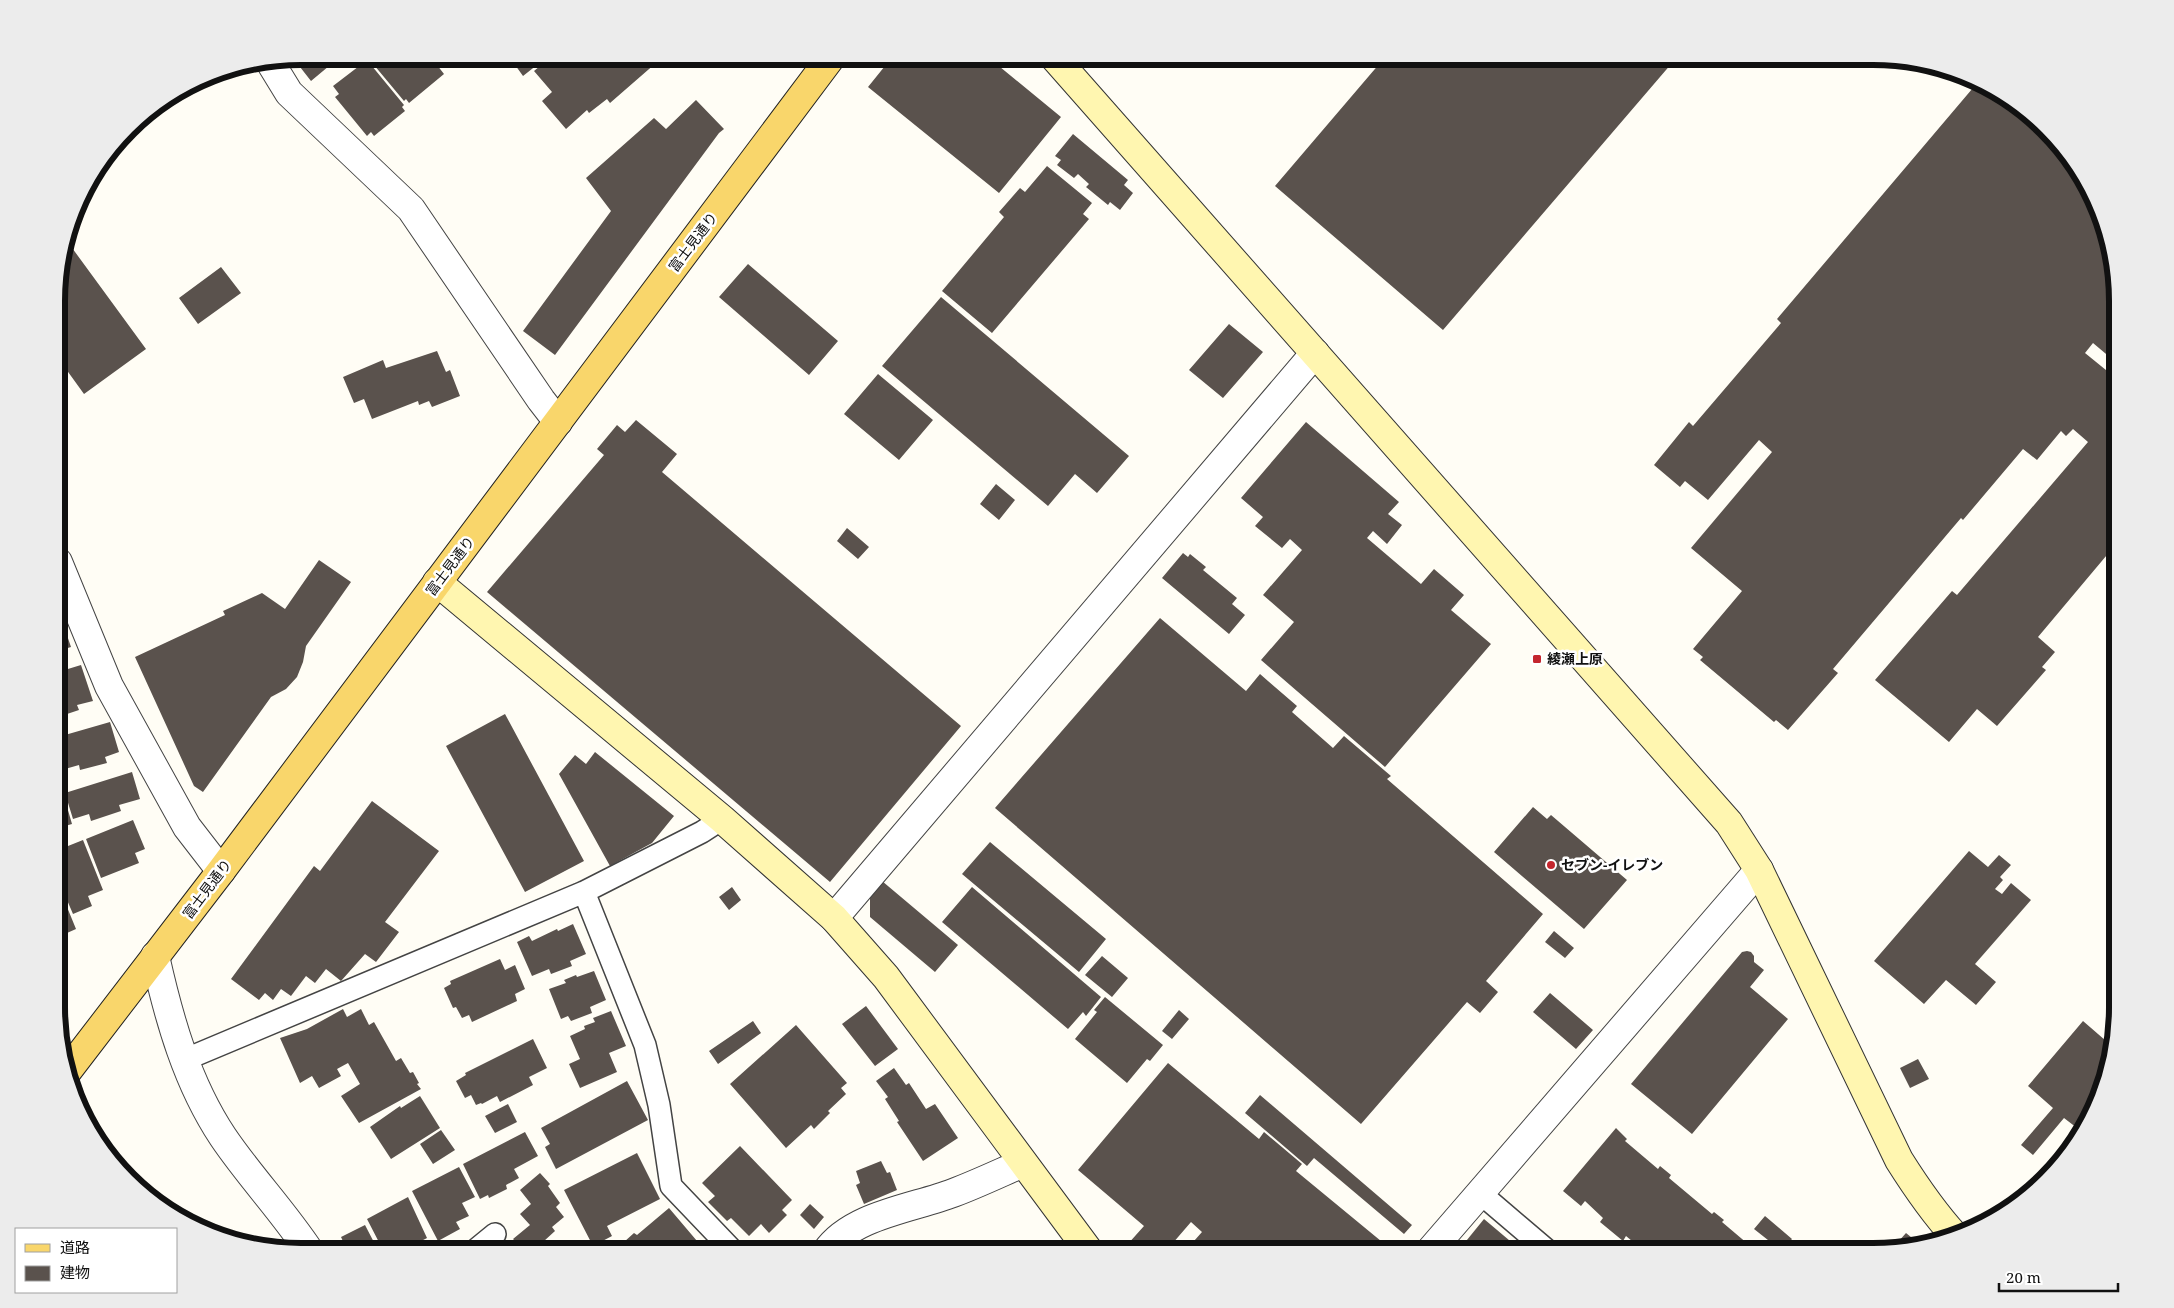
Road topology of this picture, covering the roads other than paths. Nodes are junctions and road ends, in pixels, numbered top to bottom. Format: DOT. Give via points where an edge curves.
graph roads {
  1 [pos="825,65"];
  2 [pos="1061,65"];
  3 [pos="273,67"];
  4 [pos="1315,353"];
  5 [pos="558,422"];
  6 [pos="65,579"];
  7 [pos="437,582"];
  8 [pos="722,820"];
  9 [pos="1759,870"];
  10 [pos="221,871"];
  11 [pos="584,892"];
  12 [pos="834,918"];
  13 [pos="155,956"];
  14 [pos="184,1060"];
  15 [pos="72,1065"];
  16 [pos="1024,1163"];
  17 [pos="1480,1193"];
  18 [pos="1950,1230"];
  19 [pos="495,1234"];
  20 [pos="304,1243"];
  21 [pos="484,1243"];
  22 [pos="725,1243"];
  23 [pos="834,1243"];
  24 [pos="1082,1243"];
  25 [pos="1437,1243"];
  26 [pos="1539,1243"];
  1 -- 5 [label="main road, 富士見通り"];
  2 -- 4 [label="street"];
  3 -- 5 [label="street" via="289,93 411,209"];
  4 -- 9 [label="street" via="1729,823"];
  4 -- 12 [label="street"];
  5 -- 7 [label="main road, 富士見通り"];
  6 -- 10 [label="street" via="109,686 187,827"];
  7 -- 8 [label="street"];
  7 -- 10 [label="main road, 富士見通り"];
  8 -- 11 [label="lane"];
  8 -- 12 [label="street"];
  9 -- 17 [label="street"];
  9 -- 18 [label="street" via="1899,1160 1918,1191"];
  10 -- 13 [label="main road, 富士見通り"];
  11 -- 14 [label="lane"];
  11 -- 22 [label="lane" via="646,1045 671,1186"];
  12 -- 16 [label="street" via="886,977"];
  13 -- 14 [label="street" via="164,998"];
  13 -- 15 [label="main road, 富士見通り"];
  14 -- 20 [label="street" via="200,1098 223,1137"];
  16 -- 23 [label="street" via="953,1193 860,1224"];
  16 -- 24 [label="street"];
  17 -- 25 [label="street"];
  17 -- 26 [label="lane"];
  19 -- 21 [label="lane"];
}
